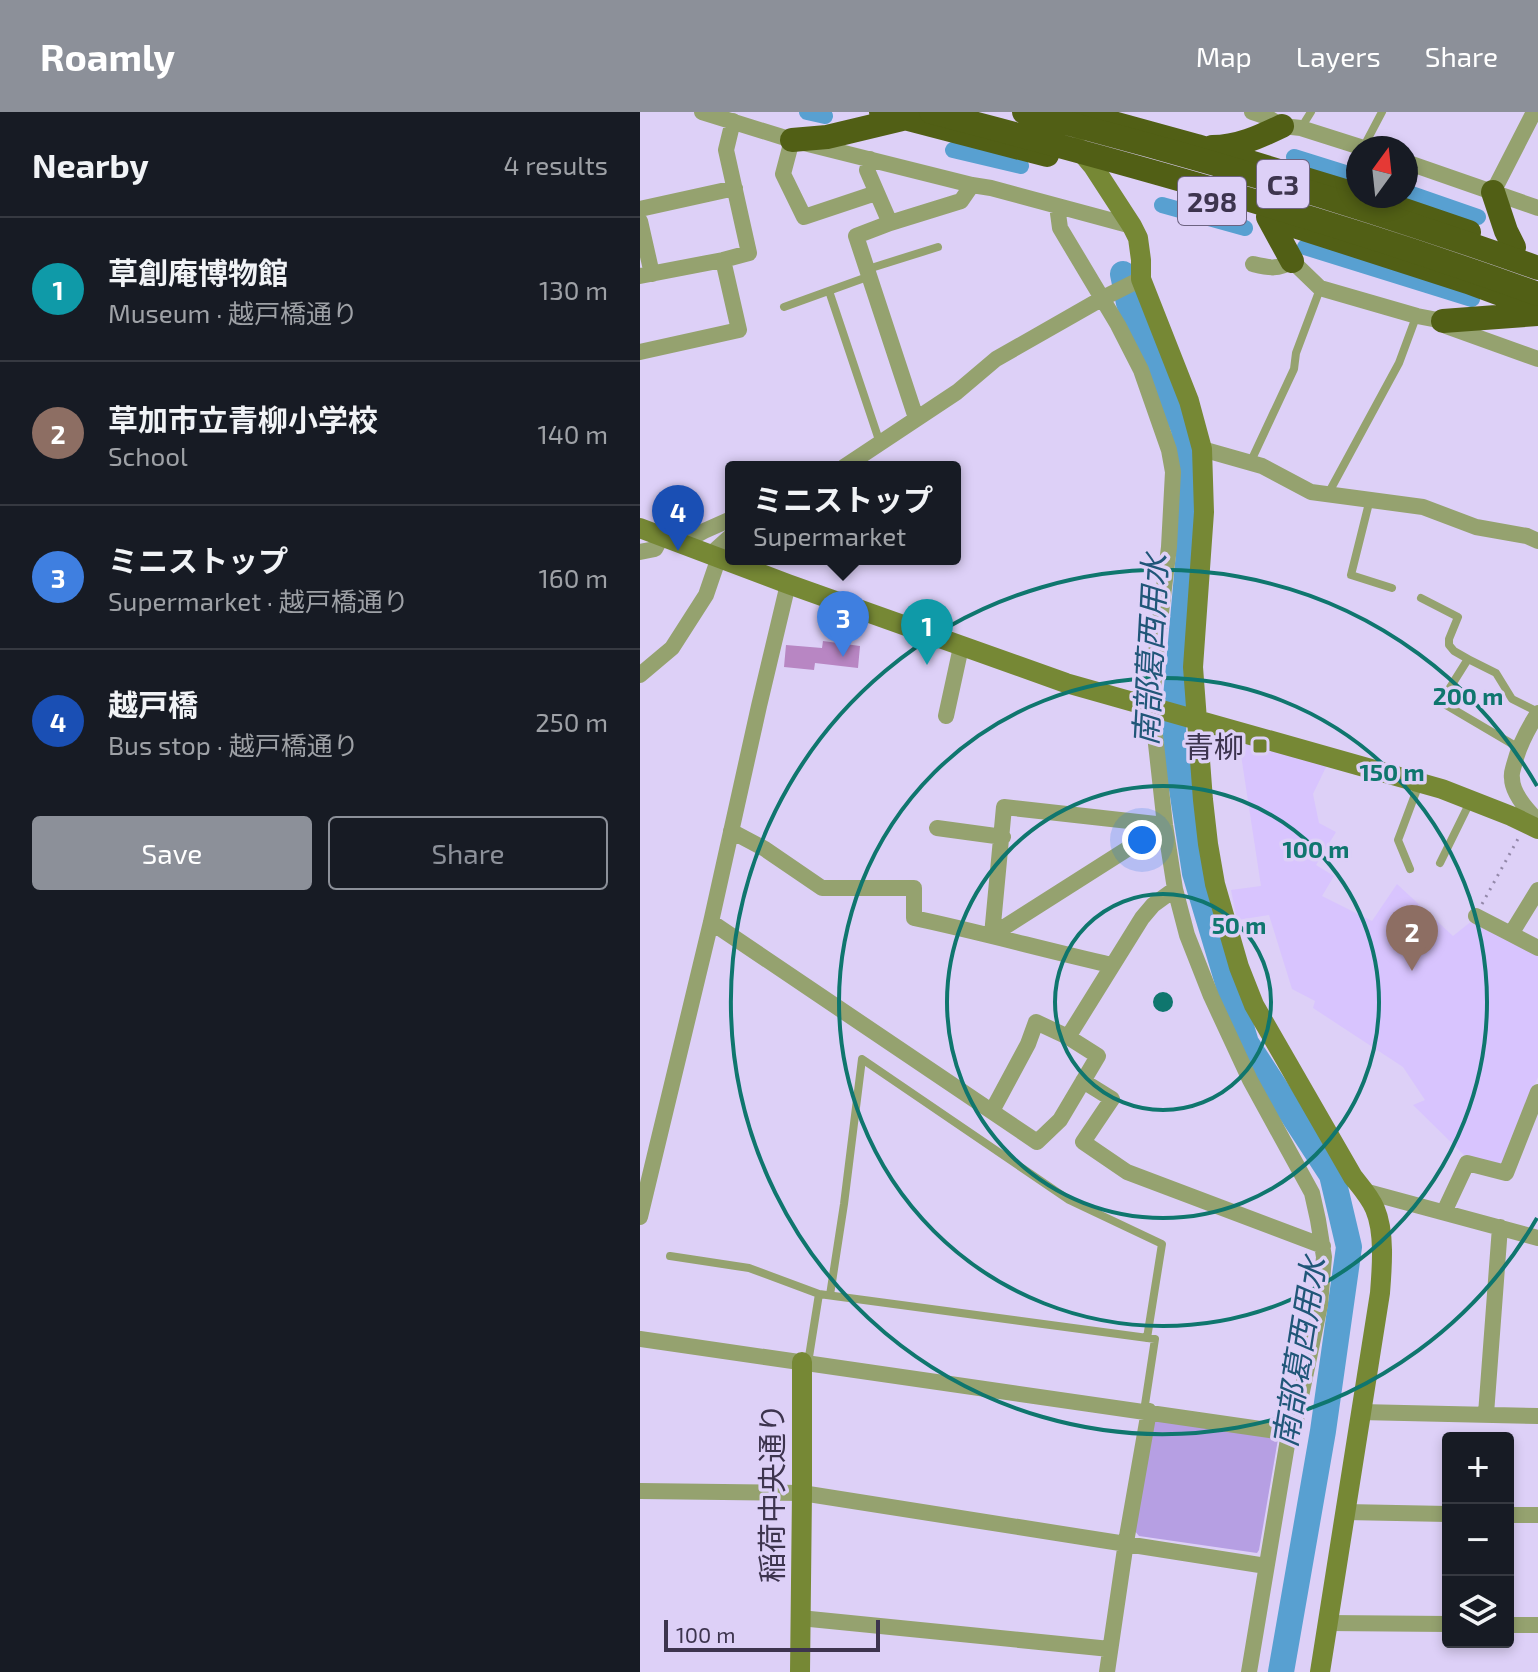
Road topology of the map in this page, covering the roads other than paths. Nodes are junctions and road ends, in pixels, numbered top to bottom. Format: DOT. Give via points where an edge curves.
graph roads {
  1 [pos="702,112"];
  2 [pos="931,112"];
  3 [pos="1024,112"];
  4 [pos="1050,112"];
  5 [pos="1073,112"];
  6 [pos="1254,112"];
  7 [pos="1311,112"];
  8 [pos="1382,112"];
  9 [pos="1534,112"];
  10 [pos="892,115"];
  11 [pos="733,121"];
  12 [pos="1292,127"];
  13 [pos="1370,136"];
  14 [pos="792,140"];
  15 [pos="1346,143"];
  16 [pos="1197,146"];
  17 [pos="870,159"];
  18 [pos="1093,166"];
  19 [pos="1418,166"];
  20 [pos="972,185"];
  21 [pos="735,188"];
  22 [pos="1346,191"];
  23 [pos="1493,192"];
  24 [pos="876,193"];
  25 [pos="1057,206"];
  26 [pos="1398,208"];
  27 [pos="1538,208"];
  28 [pos="640,209"];
  29 [pos="1268,217"];
  30 [pos="640,221"];
  31 [pos="890,223"];
  32 [pos="1132,226"];
  33 [pos="938,247"];
  34 [pos="1514,247"];
  35 [pos="1538,256"];
  36 [pos="723,260"];
  37 [pos="1292,261"];
  38 [pos="1253,264"];
  39 [pos="1538,268"];
  40 [pos="869,273"];
  41 [pos="646,275"];
  42 [pos="1141,279"];
  43 [pos="1320,288"];
  44 [pos="829,291"];
  45 [pos="1538,294"];
  46 [pos="1103,298"];
  47 [pos="784,307"];
  48 [pos="1538,311"];
  49 [pos="1417,316"];
  50 [pos="1443,321"];
  51 [pos="640,352"];
  52 [pos="1538,359"];
  53 [pos="916,418"];
  54 [pos="880,443"];
  55 [pos="1202,449"];
  56 [pos="853,461"];
  57 [pos="1251,461"];
  58 [pos="1328,494"];
  59 [pos="1368,498"];
  60 [pos="725,522"];
  61 [pos="640,528"];
  62 [pos="662,536"];
  63 [pos="1538,541"];
  64 [pos="682,543"];
  65 [pos="725,543"];
  66 [pos="640,552"];
  67 [pos="715,555"];
  68 [pos="725,559"];
  69 [pos="740,565"];
  70 [pos="788,584"];
  71 [pos="1392,588"];
  72 [pos="1421,598"];
  73 [pos="961,647"];
  74 [pos="1468,659"];
  75 [pos="640,675"];
  76 [pos="1156,709"];
  77 [pos="1538,713"];
  78 [pos="946,716"];
  79 [pos="1194,719"];
  80 [pos="1519,748"];
  81 [pos="1420,782"];
  82 [pos="1472,799"];
  83 [pos="1534,824"];
  84 [pos="1165,825"];
  85 [pos="937,828"];
  86 [pos="731,831"];
  87 [pos="1003,837"];
  88 [pos="1440,863"];
  89 [pos="1410,869"];
  90 [pos="1175,889"];
  91 [pos="1538,890"];
  92 [pos="1476,916"];
  93 [pos="711,922"];
  94 [pos="1511,934"];
  95 [pos="992,935"];
  96 [pos="1538,948"];
  97 [pos="1111,965"];
  98 [pos="1068,1037"];
  99 [pos="1083,1081"];
  100 [pos="1538,1092"];
  101 [pos="992,1111"];
  102 [pos="644,1180"];
  103 [pos="1364,1191"];
  104 [pos="1444,1212"];
  105 [pos="640,1217"];
  106 [pos="1500,1227"];
  107 [pos="1538,1238"];
  108 [pos="1323,1246"];
  109 [pos="670,1256"];
  110 [pos="819,1294"];
  111 [pos="830,1295"];
  112 [pos="1147,1338"];
  113 [pos="640,1339"];
  114 [pos="805,1363"];
  115 [pos="1146,1411"];
  116 [pos="1360,1412"];
  117 [pos="1486,1414"];
  118 [pos="1538,1416"];
  119 [pos="1289,1433"];
  120 [pos="640,1491"];
  121 [pos="802,1493"];
  122 [pos="1345,1512"];
  123 [pos="1442,1514"];
  124 [pos="1514,1515"];
  125 [pos="1538,1515"];
  126 [pos="1126,1542"];
  127 [pos="1266,1566"];
  128 [pos="800,1618"];
  129 [pos="1327,1623"];
  130 [pos="1442,1624"];
  131 [pos="1514,1625"];
  132 [pos="1538,1625"];
  133 [pos="1110,1649"];
  134 [pos="800,1672"];
  135 [pos="1107,1672"];
  136 [pos="1249,1672"];
  137 [pos="1320,1672"];
  1 -- 11 [label="street"];
  2 -- 45 [label="highway, C3, bridge" via="1268,205"];
  3 -- 39 [label="highway, C3, bridge" via="1271,180"];
  4 -- 18 [label="street"];
  5 -- 16 [label="highway, 298"];
  6 -- 12 [label="street"];
  7 -- 12 [label="lane"];
  8 -- 13 [label="lane"];
  9 -- 23 [label="street"];
  10 -- 14 [label="highway" via="827,137"];
  10 -- 18 [label="highway, 298"];
  11 -- 14 [label="street"];
  11 -- 21 [label="street" via="726,150"];
  12 -- 15 [label="street"];
  12 -- 16 [label="highway" via="1228,147"];
  14 -- 17 [label="street"];
  14 -- 24 [label="street" via="783,174 804,217"];
  16 -- 22 [label="highway, 298"];
  17 -- 20 [label="street"];
  17 -- 24 [label="street" via="867,170"];
  18 -- 29 [label="highway, 298"];
  18 -- 32 [label="street"];
  19 -- 23 [label="street"];
  20 -- 25 [label="street"];
  20 -- 31 [label="street" via="961,201"];
  21 -- 28 [label="street"];
  21 -- 36 [label="street" via="749,253"];
  23 -- 27 [label="street"];
  23 -- 34 [label="highway"];
  24 -- 31 [label="street"];
  25 -- 32 [label="street"];
  25 -- 46 [label="street" via="1060,228"];
  26 -- 34 [label="highway, 298"];
  29 -- 37 [label="highway"];
  29 -- 48 [label="highway, 298" via="1468,282"];
  30 -- 41 [label="street"];
  31 -- 40 [label="street" via="856,236"];
  32 -- 42 [label="street" via="1140,249"];
  33 -- 40 [label="lane"];
  34 -- 35 [label="highway, 298"];
  36 -- 41 [label="street"];
  36 -- 51 [label="street" via="739,330"];
  37 -- 38 [label="street" via="1273,269"];
  37 -- 43 [label="street"];
  40 -- 44 [label="lane"];
  40 -- 53 [label="street"];
  42 -- 46 [label="street"];
  42 -- 55 [label="street"];
  43 -- 49 [label="street"];
  43 -- 57 [label="lane" via="1294,369"];
  44 -- 47 [label="lane"];
  44 -- 54 [label="lane"];
  46 -- 53 [label="street" via="996,359 965,387"];
  46 -- 76 [label="street" via="1141,370 1173,472 1155,662"];
  48 -- 50 [label="highway"];
  49 -- 50 [label="street"];
  49 -- 58 [label="lane" via="1399,363"];
  50 -- 52 [label="street"];
  53 -- 54 [label="street"];
  54 -- 56 [label="street"];
  55 -- 57 [label="street"];
  55 -- 79 [label="street"];
  57 -- 58 [label="street" via="1311,492"];
  58 -- 59 [label="street"];
  59 -- 63 [label="street" via="1423,507 1476,527"];
  59 -- 71 [label="lane" via="1351,575"];
  60 -- 64 [label="street"];
  61 -- 62 [label="street"];
  62 -- 64 [label="street"];
  62 -- 66 [label="street" via="655,549"];
  64 -- 67 [label="street"];
  65 -- 67 [label="street"];
  67 -- 68 [label="street"];
  67 -- 75 [label="street" via="706,595 672,648"];
  69 -- 70 [label="street"];
  70 -- 73 [label="street"];
  70 -- 86 [label="street"];
  72 -- 74 [label="lane" via="1458,617 1449,645"];
  73 -- 76 [label="street"];
  73 -- 78 [label="street"];
  74 -- 77 [label="lane" via="1496,673 1512,699"];
  74 -- 80 [label="lane" via="1441,702"];
  76 -- 79 [label="street"];
  76 -- 84 [label="street"];
  77 -- 80 [label="street"];
  79 -- 81 [label="street"];
  79 -- 103 [label="street" via="1215,884 1239,967 1269,1033"];
  80 -- 83 [label="street" via="1512,777"];
  81 -- 82 [label="street"];
  81 -- 89 [label="lane" via="1398,840"];
  82 -- 83 [label="street"];
  82 -- 88 [label="lane"];
  84 -- 87 [label="street" via="1004,807"];
  84 -- 90 [label="street"];
  84 -- 95 [label="street"];
  85 -- 87 [label="street"];
  86 -- 93 [label="street"];
  86 -- 95 [label="street" via="822,888 914,888 914,918"];
  87 -- 95 [label="street"];
  90 -- 97 [label="street" via="1142,918"];
  90 -- 108 [label="street" via="1211,996 1312,1193"];
  91 -- 94 [label="street"];
  92 -- 94 [label="street"];
  93 -- 101 [label="street"];
  93 -- 102 [label="street"];
  94 -- 96 [label="street"];
  95 -- 97 [label="street"];
  97 -- 98 [label="street"];
  98 -- 99 [label="street" via="1098,1056"];
  98 -- 101 [label="street" via="1036,1022"];
  99 -- 101 [label="street" via="1060,1120 1037,1142"];
  99 -- 108 [label="street" via="1112,1099 1083,1142 1127,1172"];
  100 -- 104 [label="street" via="1506,1173 1467,1163"];
  102 -- 105 [label="street"];
  103 -- 104 [label="street"];
  103 -- 116 [label="street" via="1376,1210 1382,1267"];
  104 -- 106 [label="street"];
  106 -- 107 [label="street"];
  106 -- 117 [label="street"];
  108 -- 119 [label="street" via="1320,1305"];
  109 -- 110 [label="lane" via="749,1268"];
  110 -- 111 [label="lane"];
  110 -- 114 [label="lane"];
  111 -- 112 [label="lane"];
  111 -- 112 [label="lane" via="862,1059 1069,1200 1162,1244"];
  112 -- 115 [label="lane" via="1155,1339"];
  113 -- 114 [label="street"];
  114 -- 115 [label="street"];
  114 -- 121 [label="street, 稲荷中央通り"];
  115 -- 119 [label="street"];
  115 -- 126 [label="street"];
  116 -- 117 [label="street"];
  116 -- 122 [label="street"];
  117 -- 118 [label="street"];
  119 -- 127 [label="street"];
  120 -- 121 [label="street"];
  121 -- 126 [label="street"];
  121 -- 128 [label="street, 稲荷中央通り"];
  122 -- 123 [label="street"];
  122 -- 129 [label="street"];
  124 -- 125 [label="street"];
  126 -- 127 [label="street"];
  126 -- 133 [label="street"];
  127 -- 136 [label="street"];
  128 -- 133 [label="street"];
  128 -- 134 [label="street, 稲荷中央通り"];
  129 -- 130 [label="street"];
  129 -- 137 [label="street"];
  131 -- 132 [label="street"];
  133 -- 135 [label="street"];
}
